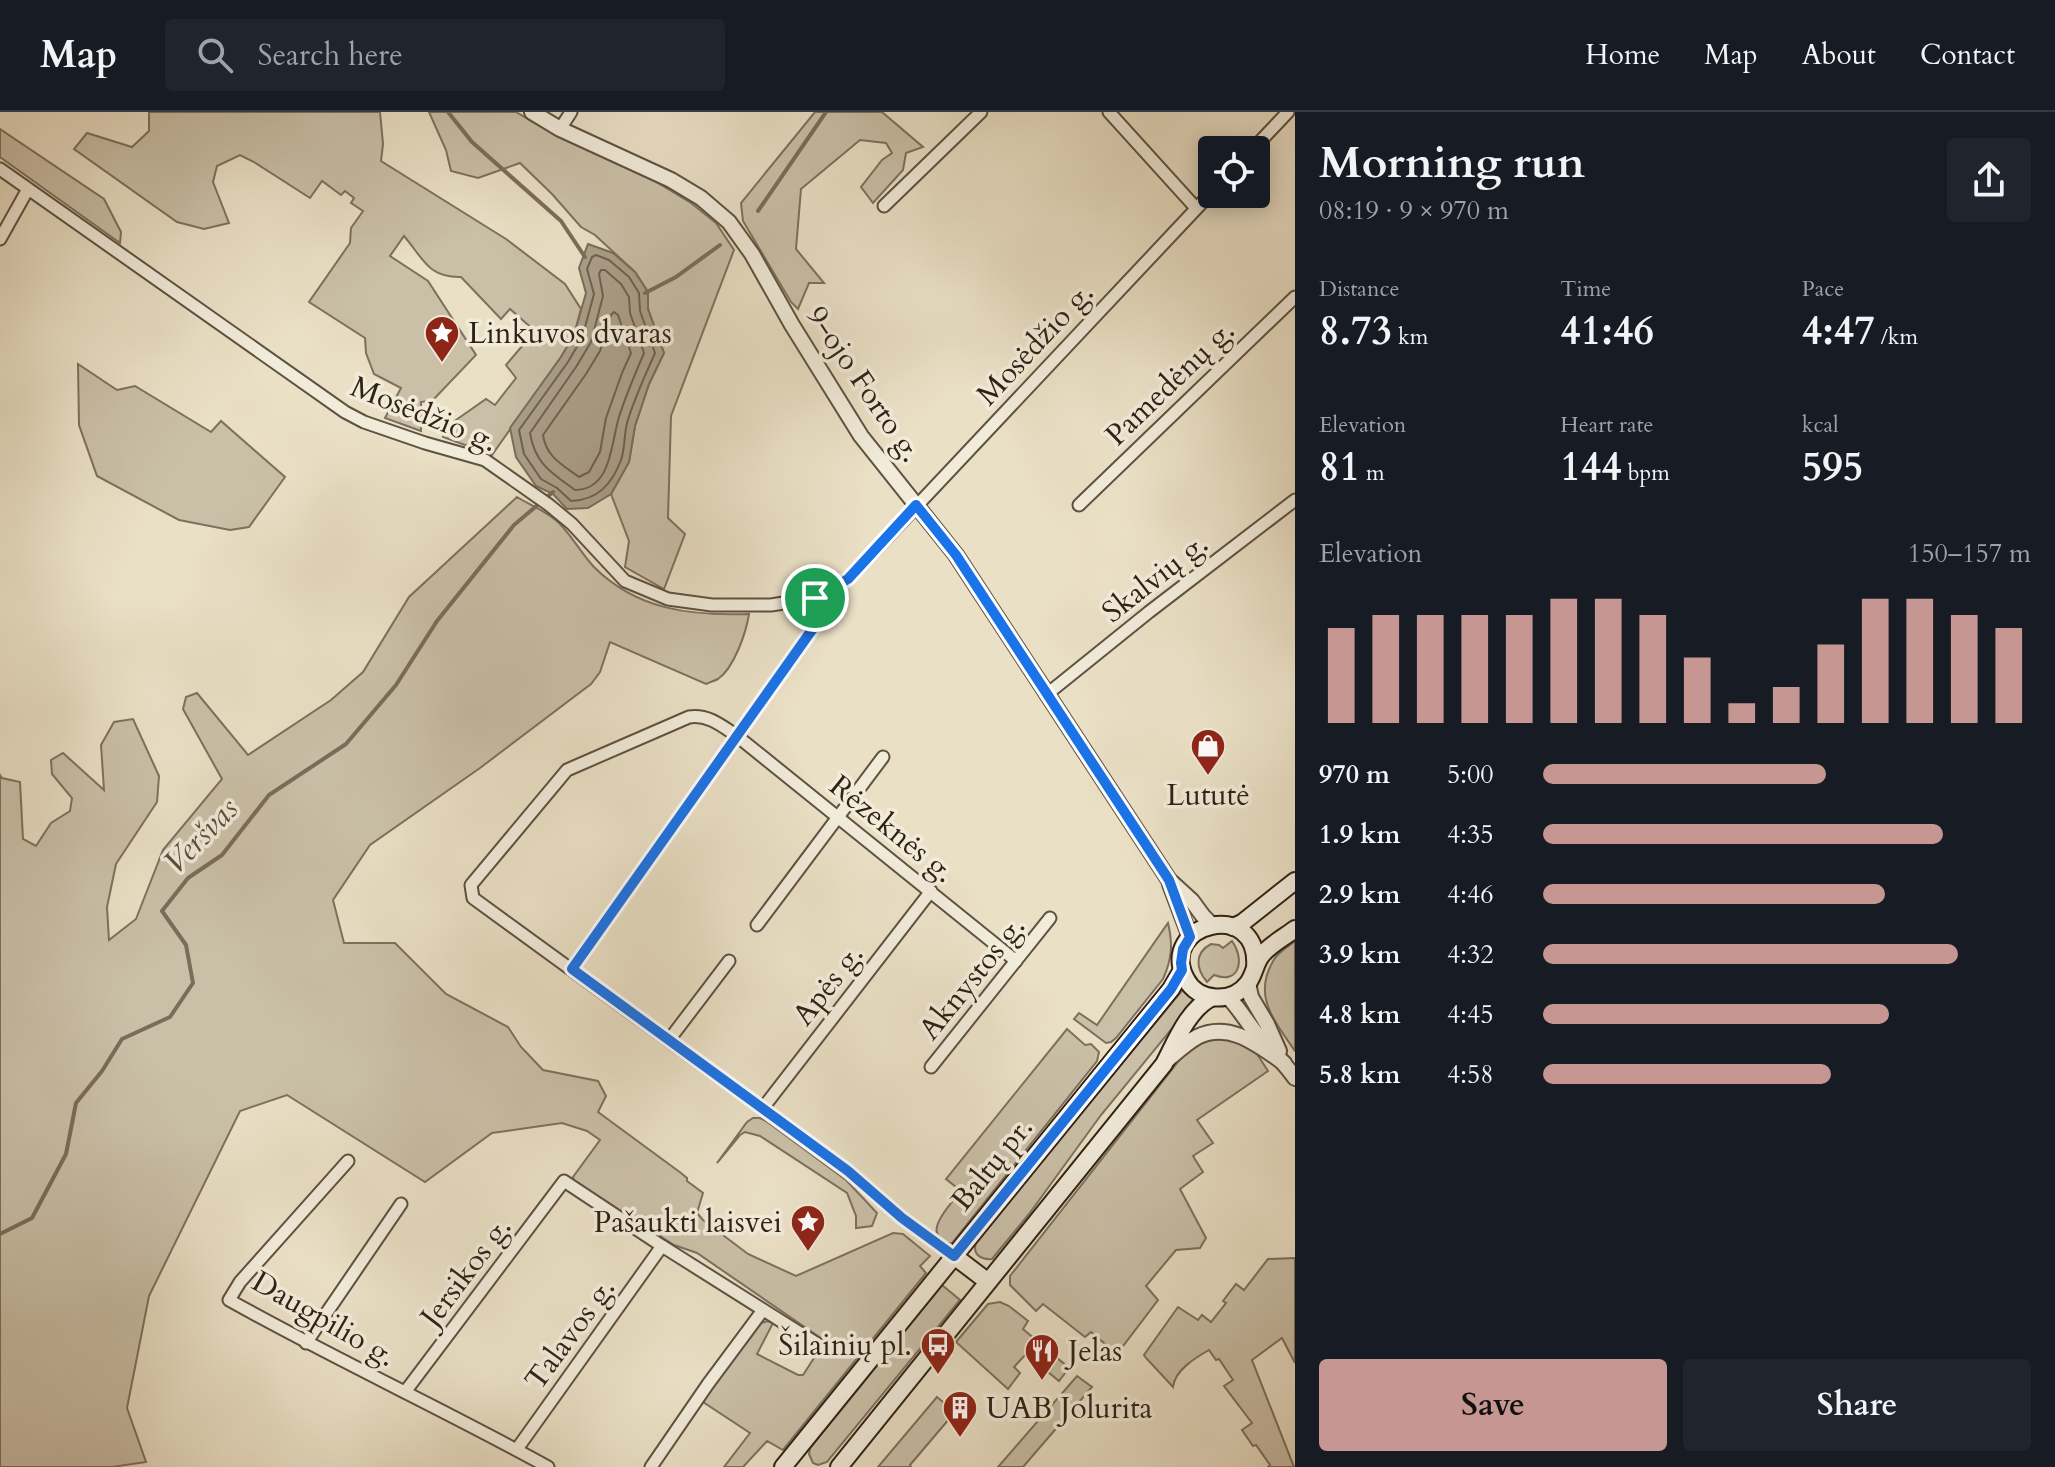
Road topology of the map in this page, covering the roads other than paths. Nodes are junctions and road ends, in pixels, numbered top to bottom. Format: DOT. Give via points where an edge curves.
graph roads {
  1 [pos="532,112"];
  2 [pos="571,112"];
  3 [pos="981,112"];
  4 [pos="1109,112"];
  5 [pos="1288,112"];
  6 [pos="560,129"];
  7 [pos="1265,136"];
  8 [pos="0,169"];
  9 [pos="28,189"];
  10 [pos="884,206"];
  11 [pos="1196,208"];
  12 [pos="0,239"];
  13 [pos="1295,297"];
  14 [pos="1295,500"];
  15 [pos="916,505"];
  16 [pos="1079,505"];
  17 [pos="815,598"];
  18 [pos="1046,695"];
  19 [pos="737,736"];
  20 [pos="883,757"];
  21 [pos="839,816"];
  22 [pos="1169,880"];
  23 [pos="1295,881"];
  24 [pos="931,891"];
  25 [pos="1050,918"];
  26 [pos="757,925"];
  27 [pos="1212,925"];
  28 [pos="1233,927"];
  29 [pos="1295,929"];
  30 [pos="1190,937"];
  31 [pos="729,961"];
  32 [pos="1016,961"];
  33 [pos="572,969"];
  34 [pos="1182,970"];
  35 [pos="1252,976"];
  36 [pos="1220,997"];
  37 [pos="669,1040"];
  38 [pos="1284,1063"];
  39 [pos="1164,1064"];
  40 [pos="931,1067"];
  41 [pos="1295,1078"];
  42 [pos="763,1108"];
  43 [pos="348,1161"];
  44 [pos="401,1204"];
  45 [pos="662,1246"];
  46 [pos="954,1256"];
  47 [pos="987,1281"];
  48 [pos="763,1310"];
  49 [pos="306,1343"];
  50 [pos="819,1345"];
  51 [pos="405,1392"];
  52 [pos="517,1449"];
  53 [pos="791,1464"];
  54 [pos="548,1467"];
  55 [pos="651,1467"];
  56 [pos="839,1467"];
  1 -- 6 [label="street, 9-ojo Forto g."];
  2 -- 6 [label="street"];
  3 -- 10 [label="street"];
  4 -- 11 [label="street"];
  5 -- 7 [label="street"];
  6 -- 15 [label="street, 9-ojo Forto g." via="671,180 729,222 861,436"];
  8 -- 9 [label="street, Mosėdžio g."];
  9 -- 12 [label="street"];
  9 -- 17 [label="street, Mosėdžio g." via="345,412 485,460 572,524 625,581 668,599 712,605 771,605"];
  11 -- 15 [label="street, Mosėdžio g."];
  13 -- 16 [label="street, Pamedėnų g."];
  14 -- 18 [label="street, Skalvių g."];
  15 -- 17 [label="street, Mosėdžio g." via="848,579"];
  15 -- 18 [label="street, 9-ojo Forto g." via="956,555"];
  17 -- 19 [label="street" via="814,627"];
  18 -- 22 [label="street, 9-ojo Forto g."];
  19 -- 21 [label="street, Rėzeknės g."];
  19 -- 33 [label="street"];
  19 -- 33 [label="street, Rėzeknės g." via="698,715 567,770 471,885 473,898"];
  20 -- 21 [label="street"];
  21 -- 24 [label="street, Rėzeknės g."];
  21 -- 26 [label="street"];
  22 -- 27 [label="street, 9-ojo Forto g."];
  22 -- 30 [label="street, 9-ojo Forto g."];
  23 -- 28 [label="main road"];
  24 -- 32 [label="street, Rėzeknės g."];
  24 -- 42 [label="street, Apės g."];
  25 -- 32 [label="street, Aknystos g."];
  27 -- 28 [label="main road"];
  27 -- 30 [label="main road"];
  28 -- 35 [label="main road" via="1251,944 1256,960"];
  29 -- 35 [label="main road" via="1262,954"];
  30 -- 34 [label="main road, Baltų pr."];
  31 -- 37 [label="street"];
  32 -- 40 [label="street, Aknystos g."];
  33 -- 37 [label="street"];
  34 -- 36 [label="main road" via="1196,991"];
  34 -- 46 [label="main road, Baltų pr."];
  35 -- 36 [label="main road" via="1243,989"];
  35 -- 38 [label="street" via="1251,997"];
  36 -- 38 [label="street" via="1237,1005"];
  36 -- 39 [label="main road" via="1202,1003"];
  37 -- 42 [label="street"];
  38 -- 39 [label="street" via="1245,1038 1219,1031 1194,1039"];
  38 -- 41 [label="street"];
  39 -- 47 [label="main road"];
  42 -- 46 [label="street"];
  43 -- 49 [label="street, Daugpilio g." via="229,1300"];
  44 -- 49 [label="street"];
  45 -- 48 [label="street"];
  45 -- 51 [label="street, Jersikos g." via="564,1181"];
  45 -- 52 [label="street, Talavos g."];
  46 -- 47 [label="main road"];
  46 -- 53 [label="main road, Baltų pr."];
  47 -- 56 [label="main road"];
  48 -- 50 [label="street"];
  48 -- 55 [label="street"];
  49 -- 51 [label="street, Daugpilio g."];
  51 -- 52 [label="street, Daugpilio g."];
  52 -- 54 [label="street, Daugpilio g."];
}
